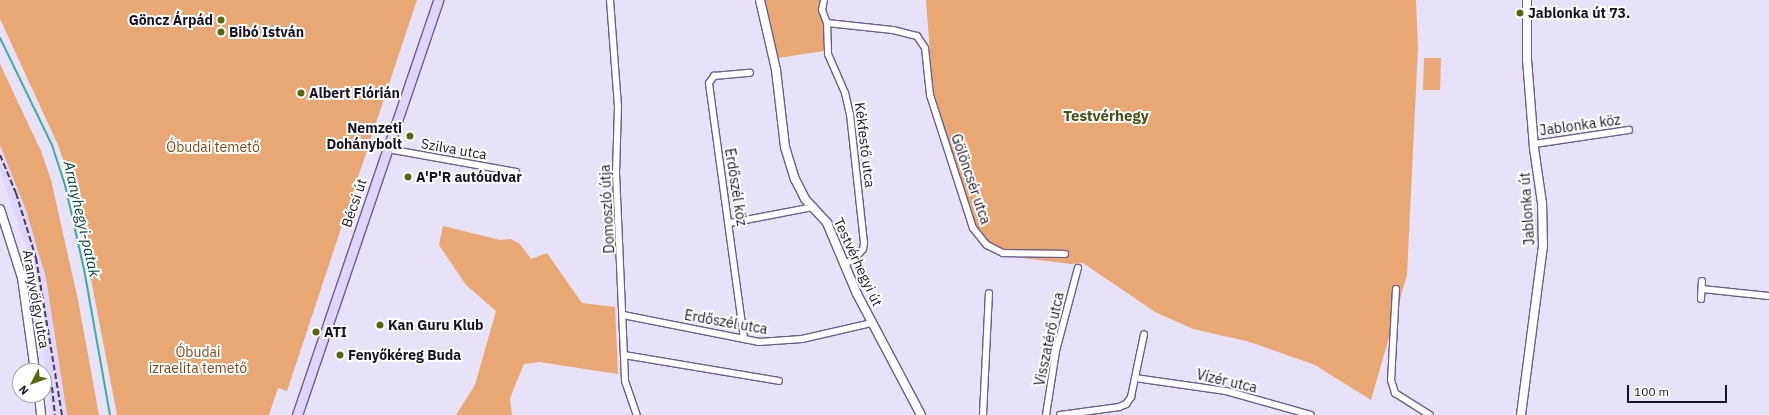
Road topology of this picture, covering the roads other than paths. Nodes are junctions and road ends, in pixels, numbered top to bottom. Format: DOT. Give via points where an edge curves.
graph roads {
  1 [pos="438,0"];
  2 [pos="610,0"];
  3 [pos="760,0"];
  4 [pos="824,0"];
  5 [pos="1527,0"];
  6 [pos="827,23"];
  7 [pos="750,73"];
  8 [pos="1629,130"];
  9 [pos="1534,144"];
  10 [pos="388,149"];
  11 [pos="516,172"];
  12 [pos="813,207"];
  13 [pos="0,210"];
  14 [pos="730,223"];
  15 [pos="1065,254"];
  16 [pos="844,265"];
  17 [pos="1078,268"];
  18 [pos="1702,281"];
  19 [pos="1396,289"];
  20 [pos="1702,289"];
  21 [pos="989,293"];
  22 [pos="1769,296"];
  23 [pos="1701,299"];
  24 [pos="623,315"];
  25 [pos="872,323"];
  26 [pos="1144,334"];
  27 [pos="744,339"];
  28 [pos="624,355"];
  29 [pos="34,363"];
  30 [pos="1135,378"];
  31 [pos="779,381"];
  32 [pos="40,403"];
  33 [pos="1085,414"];
  34 [pos="41,415"];
  35 [pos="297,415"];
  36 [pos="637,415"];
  37 [pos="921,415"];
  38 [pos="983,415"];
  39 [pos="1046,415"];
  40 [pos="1060,415"];
  41 [pos="1311,415"];
  42 [pos="1430,415"];
  43 [pos="1521,415"];
  1 -- 10 [label="main road, Bécsi út"];
  2 -- 24 [label="street, Domoszló útja" via="618,106 616,173"];
  3 -- 12 [label="street, Testvérhegyi út" via="776,70 785,147 800,190"];
  4 -- 6 [label="street, Kékfestő utca" via="822,10"];
  5 -- 9 [label="street, Jablonka út" via="1525,37"];
  6 -- 15 [label="street, Gölöncsér utca" via="906,32 921,41 928,57 932,99 973,228 987,245 1003,253"];
  6 -- 16 [label="street, Kékfestő utca" via="830,60 849,110 864,243 860,253"];
  7 -- 14 [label="street, Erdőszél köz" via="714,76 709,83"];
  8 -- 9 [label="street, Jablonka köz"];
  9 -- 43 [label="street, Jablonka út" via="1542,203 1543,246"];
  10 -- 11 [label="street, Szilva utca"];
  10 -- 35 [label="main road, Bécsi út"];
  12 -- 14 [label="street"];
  12 -- 16 [label="street, Testvérhegyi út" via="827,223"];
  13 -- 29 [label="street, Aranyvölgy utca" via="22,278"];
  14 -- 27 [label="street, Erdőszél köz"];
  16 -- 25 [label="street, Testvérhegyi út"];
  17 -- 39 [label="street, Visszatérő utca" via="1056,351"];
  18 -- 20 [label="street"];
  19 -- 42 [label="street" via="1391,380 1395,393"];
  20 -- 22 [label="street"];
  20 -- 23 [label="street"];
  21 -- 38 [label="street"];
  24 -- 27 [label="street, Erdőszél utca"];
  24 -- 28 [label="street, Domoszló útja"];
  25 -- 27 [label="street, Erdőszél utca" via="802,339 768,343"];
  25 -- 37 [label="street, Testvérhegyi út"];
  26 -- 30 [label="street"];
  28 -- 31 [label="street"];
  28 -- 36 [label="street, Domoszló útja" via="627,389"];
  30 -- 33 [label="street" via="1131,397 1126,404"];
  30 -- 41 [label="street, Vízér utca" via="1226,391"];
  32 -- 34 [label="street"];
  33 -- 40 [label="street"];
}
